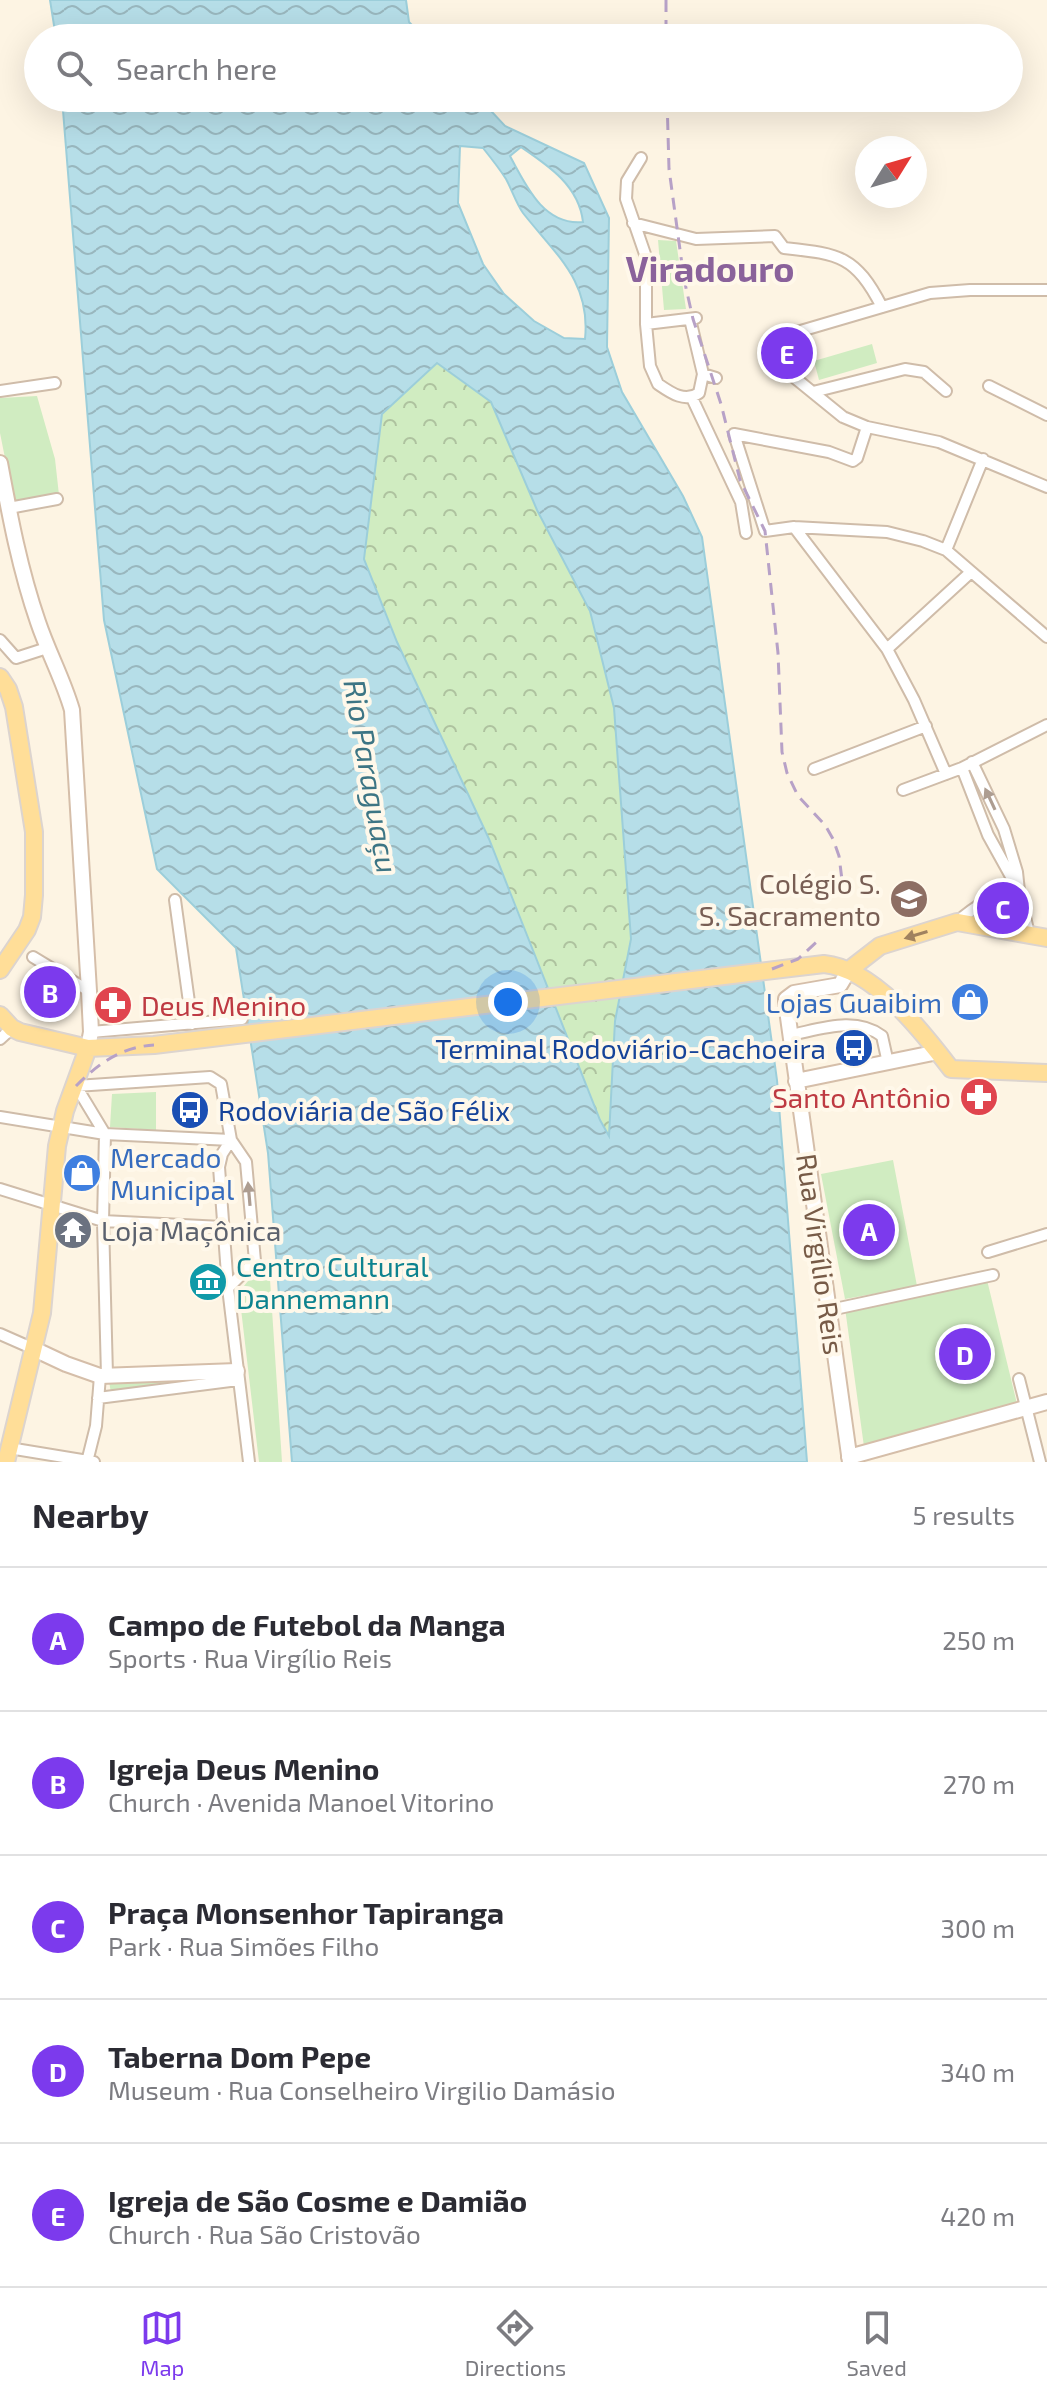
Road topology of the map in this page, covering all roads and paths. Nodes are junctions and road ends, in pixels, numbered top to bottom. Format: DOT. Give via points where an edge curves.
graph roads {
  1 [pos="641,158"];
  2 [pos="633,223"];
  3 [pos="1047,290"];
  4 [pos="882,307"];
  5 [pos="646,324"];
  6 [pos="703,374"];
  7 [pos="716,378"];
  8 [pos="55,383"];
  9 [pos="989,386"];
  10 [pos="0,391"];
  11 [pos="946,391"];
  12 [pos="813,392"];
  13 [pos="692,398"];
  14 [pos="1047,415"];
  15 [pos="867,427"];
  16 [pos="983,459"];
  17 [pos="0,463"];
  18 [pos="1046,484"];
  19 [pos="57,499"];
  20 [pos="9,508"];
  21 [pos="794,527"];
  22 [pos="746,533"];
  23 [pos="946,550"];
  24 [pos="971,572"];
  25 [pos="1047,637"];
  26 [pos="0,640"];
  27 [pos="47,648"];
  28 [pos="887,649"];
  29 [pos="0,677"];
  30 [pos="1047,725"];
  31 [pos="926,726"];
  32 [pos="967,765"];
  33 [pos="814,769"];
  34 [pos="946,774"];
  35 [pos="903,790"];
  36 [pos="1004,829"];
  37 [pos="988,835"];
  38 [pos="1019,891"];
  39 [pos="175,900"];
  40 [pos="957,922"];
  41 [pos="1029,934"];
  42 [pos="1047,938"];
  43 [pos="33,957"];
  44 [pos="0,970"];
  45 [pos="849,970"];
  46 [pos="89,991"];
  47 [pos="0,1015"];
  48 [pos="242,1019"];
  49 [pos="192,1024"];
  50 [pos="6,1034"];
  51 [pos="791,1035"];
  52 [pos="89,1040"];
  53 [pos="938,1052"];
  54 [pos="888,1063"];
  55 [pos="1047,1073"];
  56 [pos="796,1081"];
  57 [pos="76,1086"];
  58 [pos="0,1117"];
  59 [pos="62,1127"];
  60 [pos="105,1134"];
  61 [pos="231,1140"];
  62 [pos="0,1189"];
  63 [pos="50,1206"];
  64 [pos="103,1221"];
  65 [pos="222,1227"];
  66 [pos="1047,1234"];
  67 [pos="988,1252"];
  68 [pos="993,1275"];
  69 [pos="228,1288"];
  70 [pos="830,1310"];
  71 [pos="0,1334"];
  72 [pos="34,1349"];
  73 [pos="104,1376"];
  74 [pos="237,1376"];
  75 [pos="188,1379"];
  76 [pos="1019,1379"];
  77 [pos="98,1398"];
  78 [pos="1047,1402"];
  79 [pos="1026,1408"];
  80 [pos="6,1457"];
  81 [pos="850,1460"];
  82 [pos="90,1462"];
  83 [pos="249,1462"];
  84 [pos="1040,1462"];
  1 -- 2 [label="street" via="627,181"];
  2 -- 4 [label="street" via="696,239 775,236 784,248 841,257 860,273"];
  2 -- 5 [label="street" via="646,257"];
  3 -- 4 [label="street" via="930,293"];
  4 -- 12 [label="street" via="774,341 783,364"];
  5 -- 6 [label="street" via="693,319"];
  5 -- 13 [label="street" via="650,366 658,384"];
  6 -- 7 [label="street"];
  6 -- 13 [label="street" via="699,393"];
  8 -- 10 [label="street"];
  9 -- 14 [label="street"];
  11 -- 12 [label="street" via="924,372 905,369"];
  12 -- 15 [label="street" via="843,417"];
  13 -- 22 [label="street" via="741,502"];
  15 -- 16 [label="street" via="939,442"];
  15 -- 21 [label="street" via="853,461 734,434 765,531"];
  16 -- 18 [label="street"];
  16 -- 23 [label="street"];
  17 -- 20 [label="street"];
  19 -- 20 [label="street"];
  20 -- 27 [label="street" via="20,564"];
  21 -- 23 [label="street" via="887,532"];
  21 -- 28 [label="street"];
  23 -- 24 [label="street"];
  24 -- 25 [label="street"];
  24 -- 28 [label="street"];
  26 -- 27 [label="street" via="16,658"];
  27 -- 46 [label="street" via="72,710"];
  28 -- 31 [label="street"];
  29 -- 44 [label="main road" via="14,707 34,832 34,895 27,930"];
  30 -- 32 [label="street"];
  31 -- 33 [label="street"];
  31 -- 34 [label="street"];
  32 -- 34 [label="street"];
  36 -- 32 [label="street, one-way"];
  32 -- 37 [label="street"];
  34 -- 35 [label="street"];
  36 -- 37 [label="street"];
  36 -- 38 [label="street"];
  37 -- 38 [label="street"];
  38 -- 40 [label="street" via="975,906"];
  38 -- 41 [label="street"];
  39 -- 49 [label="street"];
  40 -- 41 [label="main road"];
  40 -- 45 [label="main road, one-way" via="880,946"];
  41 -- 42 [label="main road"];
  43 -- 46 [label="street"];
  45 -- 51 [label="street, Rua Virgílio Reis" via="837,986 786,999"];
  45 -- 52 [label="main road" via="824,964 772,969 154,1045"];
  45 -- 53 [label="main road" via="897,1006"];
  46 -- 52 [label="street"];
  47 -- 50 [label="main road"];
  48 -- 49 [label="street"];
  49 -- 52 [label="street"];
  50 -- 52 [label="main road"];
  51 -- 54 [label="street" via="866,1026 882,1036"];
  51 -- 56 [label="street, Rua Virgílio Reis"];
  52 -- 57 [label="main road"];
  53 -- 54 [label="street"];
  53 -- 55 [label="main road" via="951,1069"];
  54 -- 56 [label="street"];
  56 -- 70 [label="street, Rua Virgílio Reis"];
  57 -- 59 [label="main road"];
  57 -- 60 [label="street"];
  57 -- 61 [label="street" via="210,1077 221,1084"];
  58 -- 59 [label="street"];
  59 -- 60 [label="street"];
  59 -- 63 [label="main road"];
  60 -- 61 [label="street"];
  60 -- 64 [label="street"];
  61 -- 65 [label="street" via="219,1167"];
  69 -- 61 [label="street, one-way" via="255,1261 246,1162"];
  62 -- 63 [label="street"];
  63 -- 64 [label="street"];
  63 -- 72 [label="main road"];
  64 -- 65 [label="street"];
  64 -- 73 [label="street"];
  65 -- 69 [label="street"];
  66 -- 67 [label="street"];
  68 -- 70 [label="street"];
  69 -- 74 [label="street"];
  70 -- 81 [label="street, Rua Virgílio Reis"];
  71 -- 72 [label="street"];
  72 -- 73 [label="street"];
  72 -- 80 [label="main road"];
  73 -- 75 [label="street"];
  73 -- 77 [label="street"];
  74 -- 75 [label="street"];
  74 -- 83 [label="street"];
  75 -- 77 [label="street"];
  76 -- 79 [label="street"];
  77 -- 82 [label="street"];
  78 -- 79 [label="street"];
  79 -- 81 [label="street"];
  79 -- 84 [label="street"];
  80 -- 82 [label="street"];
}
